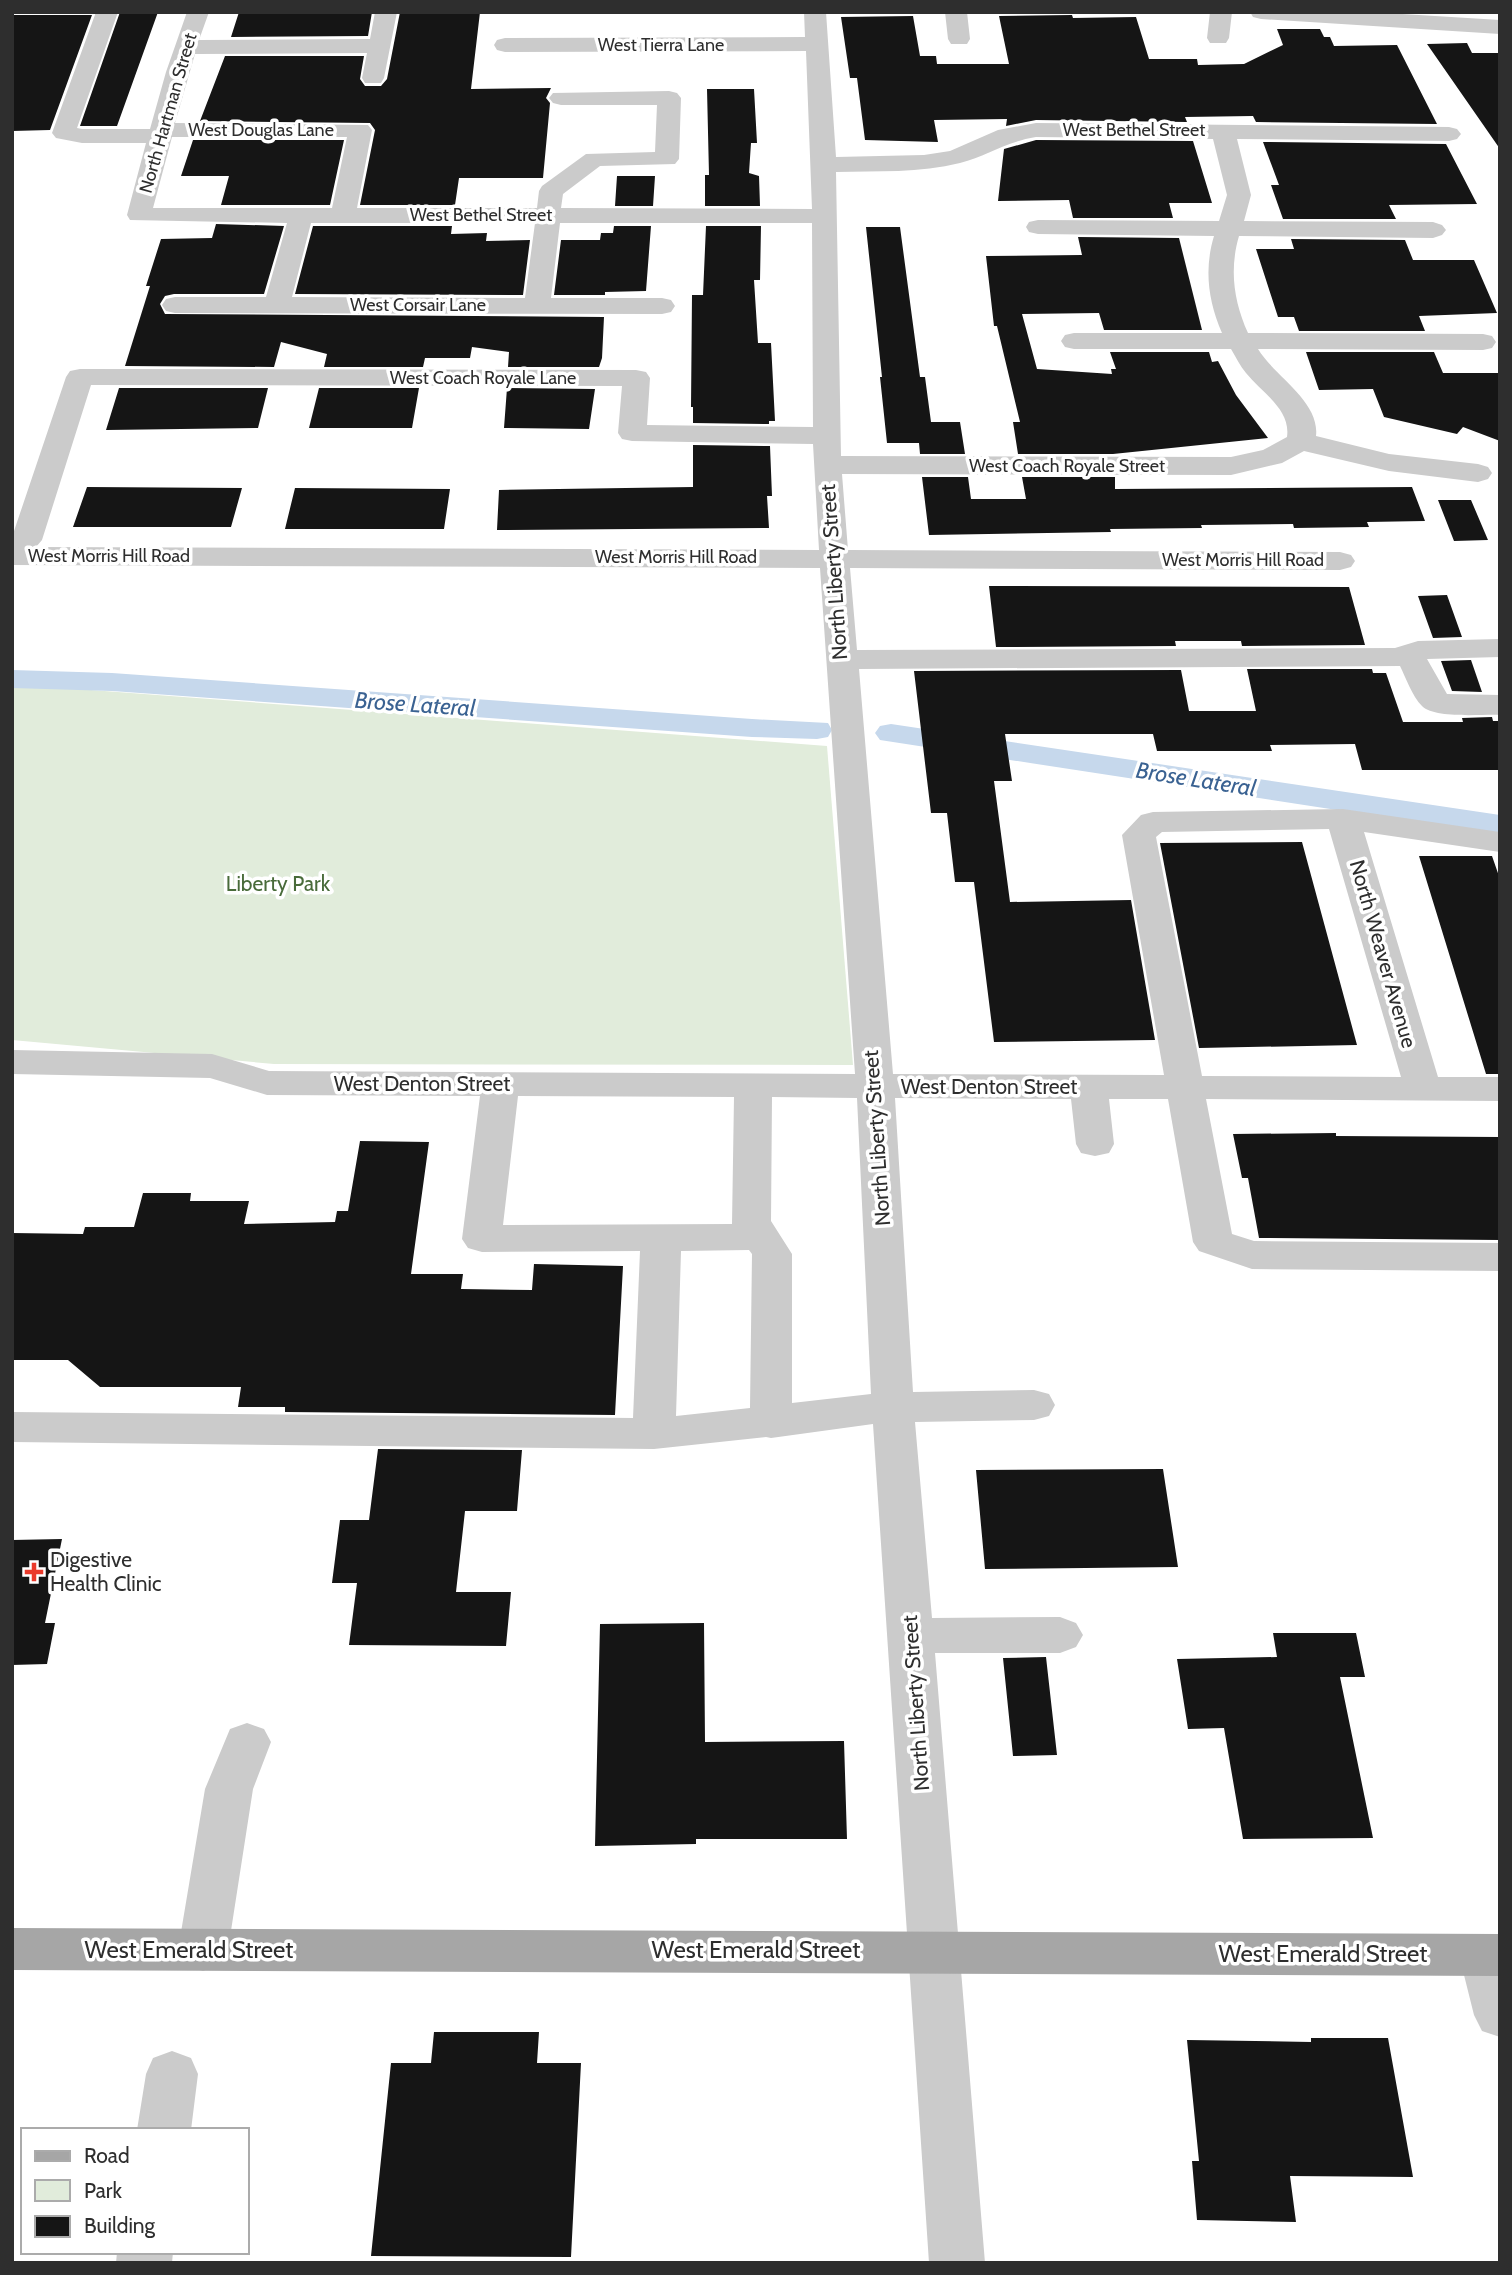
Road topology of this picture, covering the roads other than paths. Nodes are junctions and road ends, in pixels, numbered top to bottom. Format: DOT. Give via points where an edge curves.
graph roads {
  1 [pos="107,12"];
  2 [pos="198,12"];
  3 [pos="386,12"];
  4 [pos="956,12"];
  5 [pos="1221,12"];
  6 [pos="1261,12"];
  7 [pos="1500,27"];
  8 [pos="816,28"];
  9 [pos="1218,38"];
  10 [pos="959,39"];
  11 [pos="506,45"];
  12 [pos="380,46"];
  13 [pos="186,47"];
  14 [pos="373,78"];
  15 [pos="561,98"];
  16 [pos="1223,131"];
  17 [pos="161,133"];
  18 [pos="1449,134"];
  19 [pos="824,165"];
  20 [pos="139,215"];
  21 [pos="301,215"];
  22 [pos="343,215"];
  23 [pos="546,216"];
  24 [pos="824,216"];
  25 [pos="1038,227"];
  26 [pos="1230,228"];
  27 [pos="1433,230"];
  28 [pos="175,305"];
  29 [pos="277,305"];
  30 [pos="537,306"];
  31 [pos="662,306"];
  32 [pos="1074,341"];
  33 [pos="1239,341"];
  34 [pos="1483,342"];
  35 [pos="1301,441"];
  36 [pos="826,451"];
  37 [pos="1478,472"];
  38 [pos="12,550"];
  39 [pos="12,556"];
  40 [pos="833,558"];
  41 [pos="1340,561"];
  42 [pos="1500,648"];
  43 [pos="1409,654"];
  44 [pos="841,660"];
  45 [pos="1500,705"];
  46 [pos="1343,819"];
  47 [pos="1500,842"];
  48 [pos="12,1062"];
  49 [pos="500,1085"];
  50 [pos="752,1086"];
  51 [pos="875,1087"];
  52 [pos="1089,1087"];
  53 [pos="1185,1088"];
  54 [pos="1423,1089"];
  55 [pos="1500,1089"];
  56 [pos="1095,1144"];
  57 [pos="761,1237"];
  58 [pos="661,1238"];
  59 [pos="1500,1257"];
  60 [pos="1034,1405"];
  61 [pos="893,1407"];
  62 [pos="771,1423"];
  63 [pos="12,1427"];
  64 [pos="654,1434"];
  65 [pos="1060,1635"];
  66 [pos="911,1636"];
  67 [pos="247,1742"];
  68 [pos="12,1949"];
  69 [pos="202,1950"];
  70 [pos="934,1951"];
  71 [pos="1492,1955"];
  72 [pos="1500,2015"];
  73 [pos="172,2074"];
  74 [pos="164,2128"];
  75 [pos="957,2263"];
  1 -- 17 [label="street, West Douglas Lane" via="64,132 82,136"];
  2 -- 13 [label="street, North Hartman Street"];
  3 -- 12 [label="street"];
  4 -- 10 [label="street"];
  5 -- 9 [label="street"];
  6 -- 7 [label="street"];
  8 -- 11 [label="street, West Tierra Lane"];
  8 -- 19 [label="street, North Liberty Street"];
  12 -- 13 [label="street"];
  12 -- 14 [label="street"];
  13 -- 17 [label="street, North Hartman Street"];
  15 -- 23 [label="street" via="669,98 667,159 594,159 551,191"];
  16 -- 18 [label="street, West Bethel Street"];
  16 -- 19 [label="street, West Bethel Street" via="1036,130 1006,135 956,157"];
  16 -- 26 [label="street" via="1239,195"];
  17 -- 20 [label="street, North Hartman Street"];
  17 -- 22 [label="street, West Douglas Lane" via="360,130"];
  19 -- 24 [label="street, North Liberty Street"];
  20 -- 21 [label="street, West Bethel Street"];
  21 -- 22 [label="street, West Bethel Street"];
  21 -- 29 [label="street"];
  22 -- 23 [label="street, West Bethel Street"];
  23 -- 24 [label="street, West Bethel Street"];
  23 -- 30 [label="street"];
  24 -- 36 [label="street, North Liberty Street"];
  25 -- 26 [label="street"];
  26 -- 27 [label="street"];
  26 -- 33 [label="street" via="1221,256 1221,285"];
  28 -- 29 [label="street, West Corsair Lane"];
  29 -- 30 [label="street, West Corsair Lane"];
  30 -- 31 [label="street, West Corsair Lane"];
  32 -- 33 [label="street"];
  33 -- 34 [label="street"];
  33 -- 35 [label="street" via="1255,367 1295,408 1303,426"];
  35 -- 36 [label="street, West Coach Royale Street" via="1272,457 1231,466"];
  35 -- 37 [label="street" via="1392,465"];
  36 -- 38 [label="street, West Coach Royale Lane" via="632,433 636,378 80,377 27,540"];
  36 -- 40 [label="street, North Liberty Street"];
  39 -- 40 [label="street, West Morris Hill Road"];
  40 -- 41 [label="street, West Morris Hill Road"];
  40 -- 44 [label="street, North Liberty Street"];
  42 -- 43 [label="street"];
  43 -- 44 [label="street"];
  43 -- 45 [label="street" via="1434,700"];
  44 -- 51 [label="street, North Liberty Street"];
  46 -- 47 [label="street"];
  46 -- 53 [label="street" via="1153,822 1139,835"];
  46 -- 54 [label="street, North Weaver Avenue"];
  48 -- 49 [label="street, West Denton Street" via="212,1066 267,1083"];
  49 -- 50 [label="street, West Denton Street"];
  49 -- 58 [label="street" via="482,1239"];
  50 -- 51 [label="street, West Denton Street"];
  50 -- 57 [label="street" via="751,1222"];
  51 -- 52 [label="street, West Denton Street"];
  51 -- 61 [label="street, North Liberty Street"];
  52 -- 53 [label="street, West Denton Street"];
  52 -- 56 [label="street"];
  53 -- 54 [label="street, West Denton Street"];
  53 -- 59 [label="street" via="1213,1242 1252,1255"];
  54 -- 55 [label="street, West Denton Street"];
  57 -- 58 [label="street"];
  57 -- 62 [label="street" via="772,1254"];
  58 -- 64 [label="street"];
  60 -- 61 [label="street"];
  61 -- 62 [label="street"];
  61 -- 66 [label="street, North Liberty Street"];
  62 -- 64 [label="street"];
  63 -- 64 [label="street"];
  65 -- 66 [label="street"];
  66 -- 70 [label="street, North Liberty Street"];
  67 -- 69 [label="street" via="229,1789"];
  68 -- 69 [label="main road, West Emerald Street"];
  69 -- 70 [label="main road, West Emerald Street"];
  70 -- 71 [label="main road, West Emerald Street"];
  70 -- 75 [label="street, North Liberty Street"];
  71 -- 72 [label="street"];
  73 -- 74 [label="street"];
}
